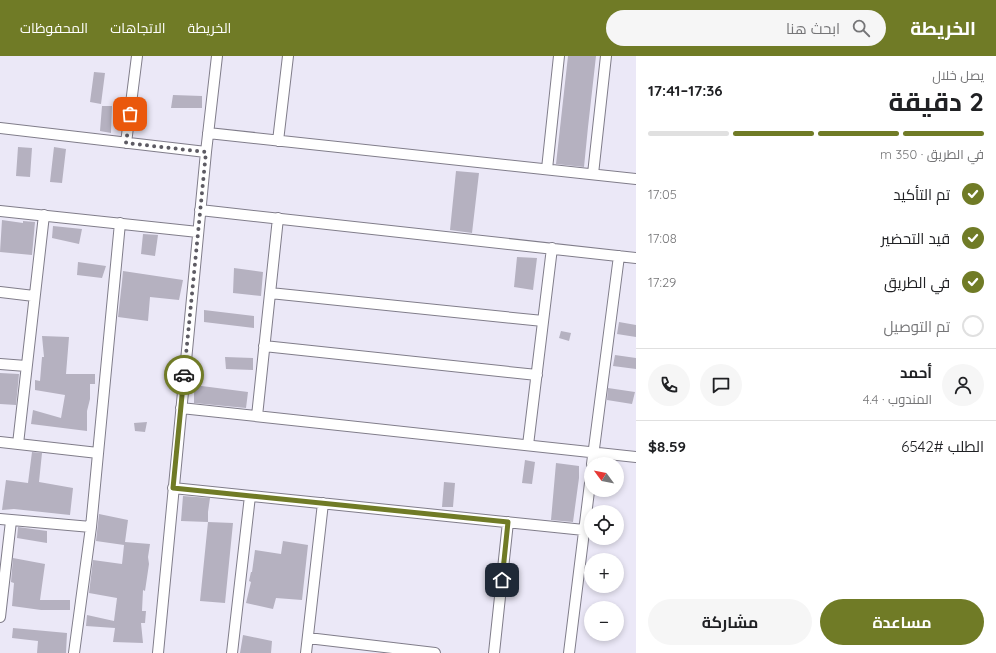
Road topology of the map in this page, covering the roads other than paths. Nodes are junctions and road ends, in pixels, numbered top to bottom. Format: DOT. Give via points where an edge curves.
graph roads {
  1 [pos="137,56"];
  2 [pos="217,56"];
  3 [pos="288,56"];
  4 [pos="559,56"];
  5 [pos="606,56"];
  6 [pos="0,128"];
  7 [pos="208,133"];
  8 [pos="278,141"];
  9 [pos="126,143"];
  10 [pos="206,152"];
  11 [pos="547,169"];
  12 [pos="593,174"];
  13 [pos="636,179"];
  14 [pos="200,210"];
  15 [pos="0,211"];
  16 [pos="44,215"];
  17 [pos="278,218"];
  18 [pos="120,224"];
  19 [pos="198,232"];
  20 [pos="552,248"];
  21 [pos="619,256"];
  22 [pos="636,258"];
  23 [pos="0,292"];
  24 [pos="270,292"];
  25 [pos="34,296"];
  26 [pos="543,321"];
  27 [pos="264,346"];
  28 [pos="0,364"];
  29 [pos="26,366"];
  30 [pos="536,374"];
  31 [pos="181,408"];
  32 [pos="257,416"];
  33 [pos="0,442"];
  34 [pos="18,444"];
  35 [pos="528,445"];
  36 [pos="594,452"];
  37 [pos="98,453"];
  38 [pos="593,457"];
  39 [pos="636,457"];
  40 [pos="173,488"];
  41 [pos="250,496"];
  42 [pos="323,503"];
  43 [pos="0,519"];
  44 [pos="11,521"];
  45 [pos="508,522"];
  46 [pos="91,527"];
  47 [pos="584,530"];
  48 [pos="1,595"];
  49 [pos="0,617"];
  50 [pos="308,638"];
  51 [pos="74,653"];
  52 [pos="158,653"];
  53 [pos="232,653"];
  54 [pos="306,653"];
  55 [pos="435,653"];
  56 [pos="494,653"];
  57 [pos="570,653"];
  1 -- 9 [label="street"];
  2 -- 7 [label="street"];
  3 -- 8 [label="street"];
  4 -- 11 [label="street"];
  5 -- 12 [label="street"];
  6 -- 9 [label="street"];
  7 -- 8 [label="street"];
  7 -- 10 [label="street"];
  8 -- 11 [label="street"];
  9 -- 10 [label="street"];
  10 -- 14 [label="street"];
  11 -- 12 [label="street"];
  12 -- 13 [label="street"];
  14 -- 17 [label="street"];
  14 -- 19 [label="street"];
  15 -- 16 [label="street"];
  16 -- 18 [label="street"];
  16 -- 25 [label="street"];
  17 -- 20 [label="street"];
  17 -- 24 [label="street"];
  18 -- 19 [label="street"];
  18 -- 37 [label="street"];
  19 -- 31 [label="street"];
  20 -- 21 [label="street"];
  20 -- 26 [label="street"];
  21 -- 22 [label="street"];
  21 -- 36 [label="street"];
  23 -- 25 [label="street"];
  24 -- 26 [label="street"];
  24 -- 27 [label="street"];
  25 -- 29 [label="street"];
  26 -- 30 [label="street"];
  27 -- 30 [label="street"];
  27 -- 32 [label="street"];
  28 -- 29 [label="street"];
  29 -- 34 [label="street"];
  30 -- 35 [label="street"];
  31 -- 32 [label="street"];
  31 -- 40 [label="street"];
  32 -- 35 [label="street"];
  33 -- 34 [label="street"];
  34 -- 37 [label="street"];
  35 -- 36 [label="street"];
  36 -- 38 [label="street"];
  36 -- 39 [label="street"];
  37 -- 46 [label="street"];
  40 -- 41 [label="street"];
  40 -- 52 [label="street"];
  41 -- 42 [label="street"];
  41 -- 53 [label="street"];
  42 -- 45 [label="street"];
  42 -- 50 [label="street"];
  43 -- 44 [label="street"];
  44 -- 46 [label="street"];
  44 -- 48 [label="street"];
  45 -- 47 [label="street"];
  45 -- 56 [label="street"];
  46 -- 51 [label="street"];
  47 -- 57 [label="street"];
  48 -- 49 [label="street"];
  50 -- 54 [label="street"];
  50 -- 55 [label="street"];
}
